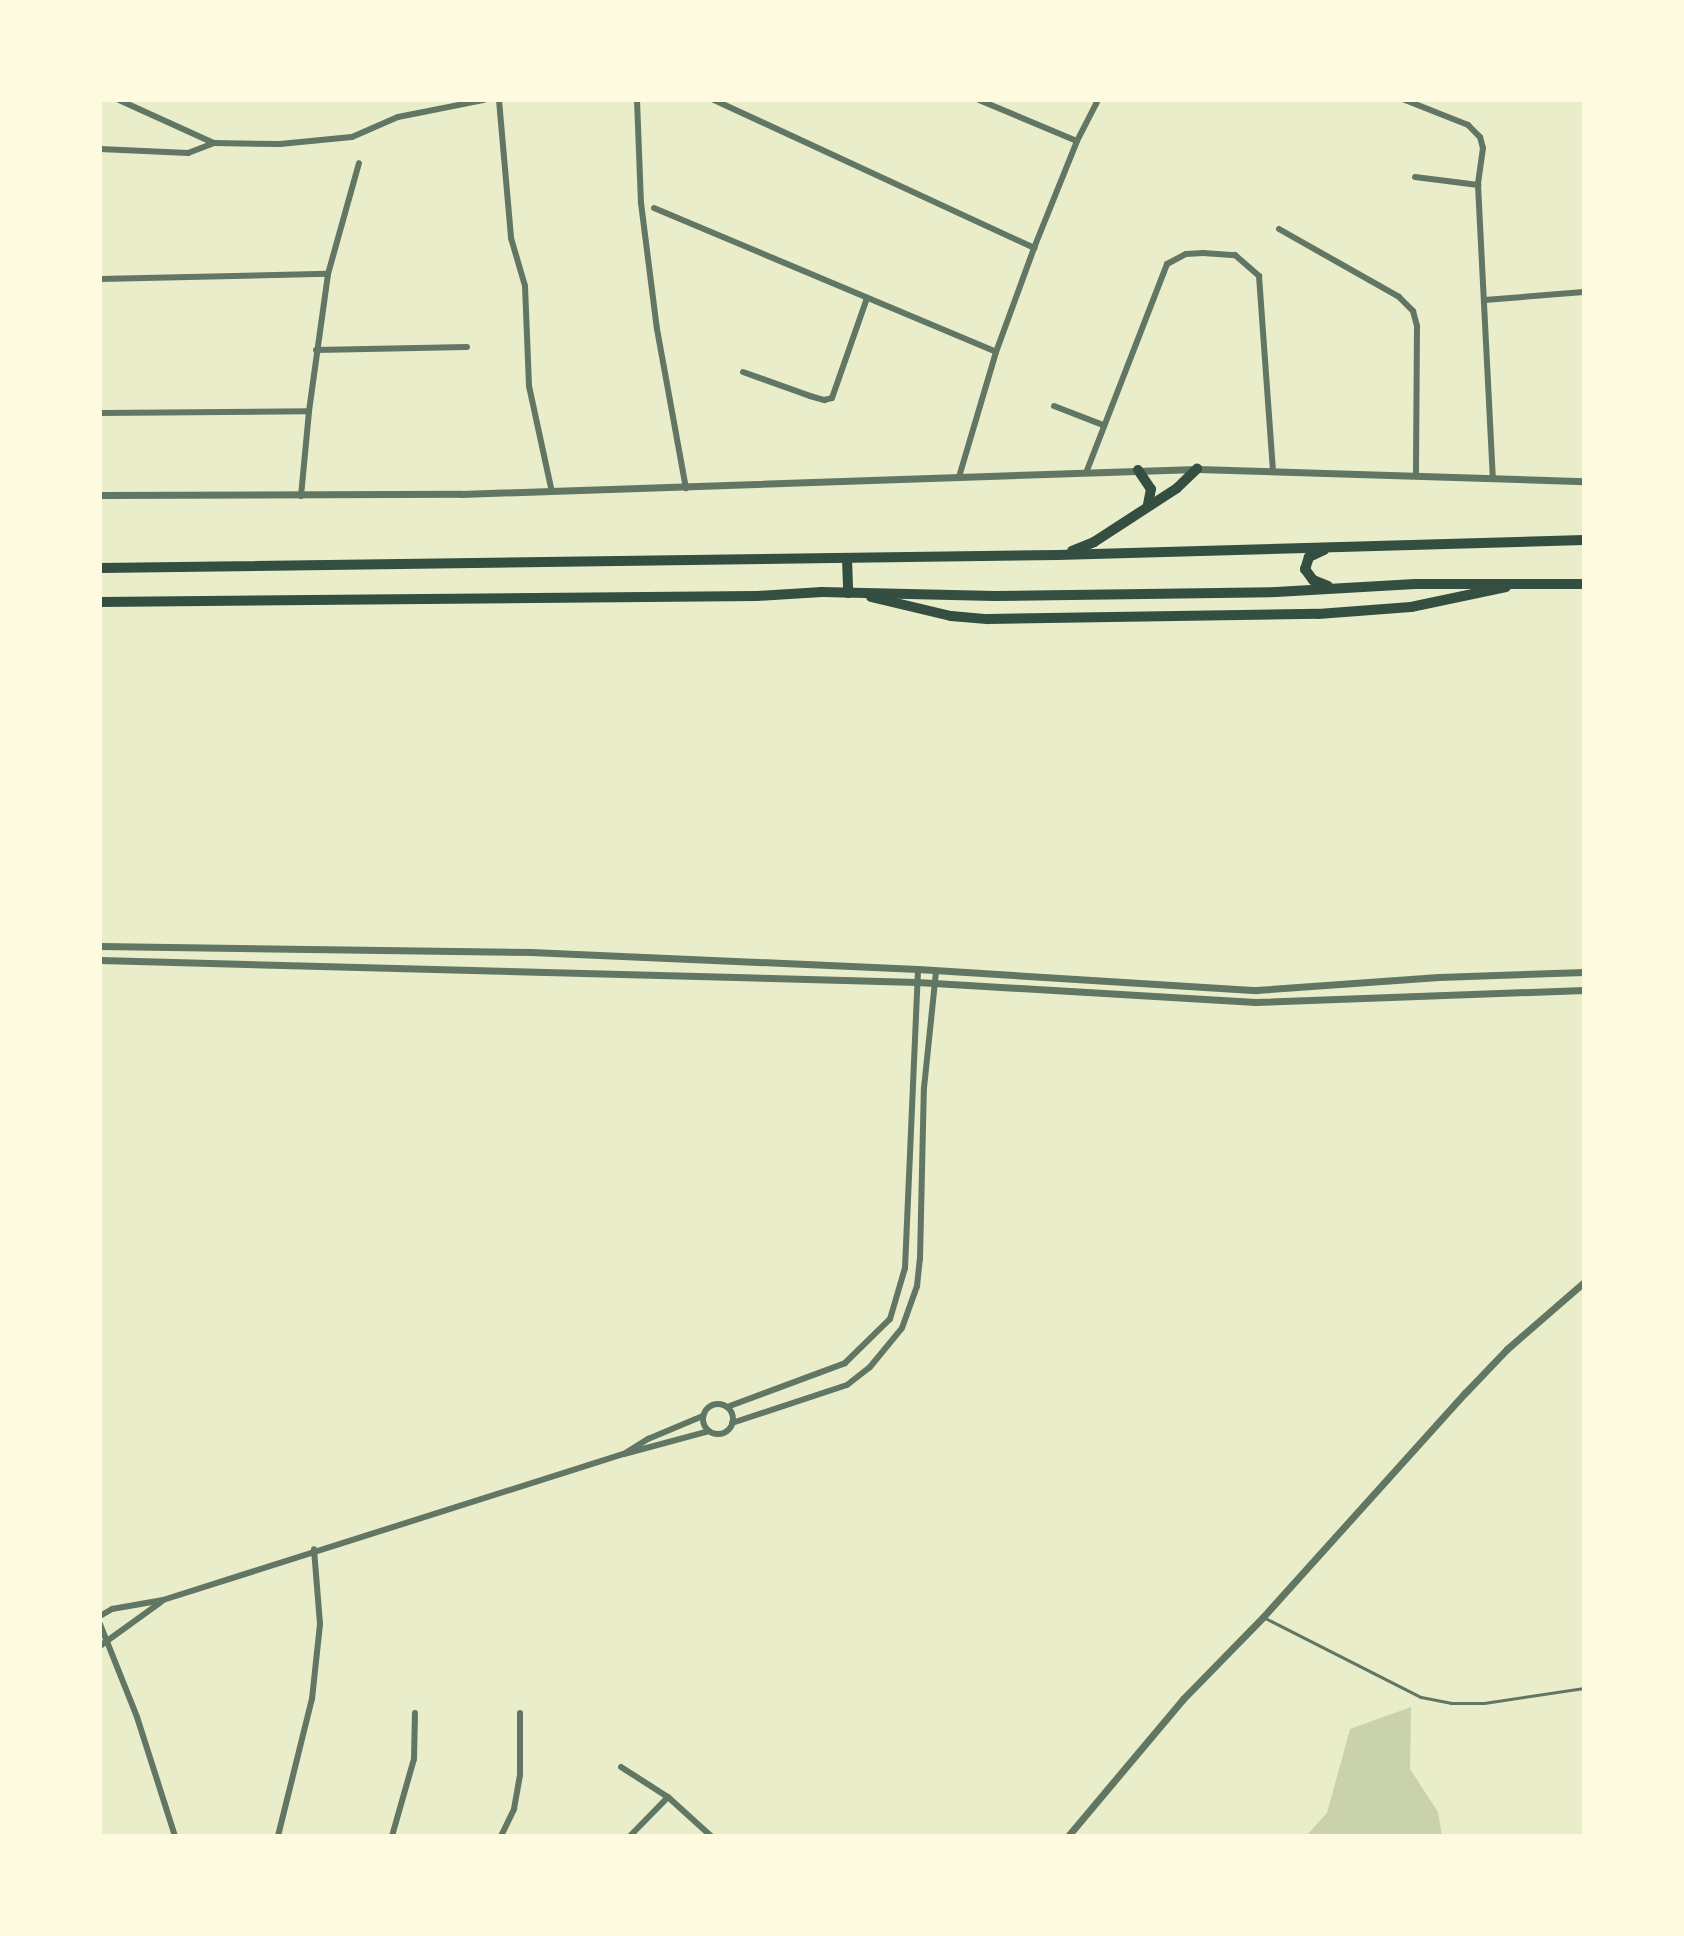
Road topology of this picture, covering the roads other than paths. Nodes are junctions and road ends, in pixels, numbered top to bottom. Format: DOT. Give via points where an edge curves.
graph roads {
  1 [pos="119,100"];
  2 [pos="484,100"];
  3 [pos="499,100"];
  4 [pos="637,100"];
  5 [pos="714,100"];
  6 [pos="979,100"];
  7 [pos="1098,100"];
  8 [pos="1405,100"];
  9 [pos="1077,141"];
  10 [pos="214,143"];
  11 [pos="100,149"];
  12 [pos="359,163"];
  13 [pos="1415,177"];
  14 [pos="1478,185"];
  15 [pos="654,208"];
  16 [pos="1279,229"];
  17 [pos="1034,248"];
  18 [pos="328,274"];
  19 [pos="100,279"];
  20 [pos="1584,292"];
  21 [pos="867,298"];
  22 [pos="1485,300"];
  23 [pos="467,347"];
  24 [pos="316,350"];
  25 [pos="996,352"];
  26 [pos="743,372"];
  27 [pos="1054,406"];
  28 [pos="309,411"];
  29 [pos="100,413"];
  30 [pos="1103,425"];
  31 [pos="1197,469"];
  32 [pos="1138,470"];
  33 [pos="1273,472"];
  34 [pos="1086,473"];
  35 [pos="1416,474"];
  36 [pos="959,477"];
  37 [pos="1493,478"];
  38 [pos="1584,481"];
  39 [pos="686,488"];
  40 [pos="552,492"];
  41 [pos="100,495"];
  42 [pos="301,496"];
  43 [pos="1148,505"];
  44 [pos="1584,540"];
  45 [pos="1346,546"];
  46 [pos="1058,555"];
  47 [pos="847,558"];
  48 [pos="100,568"];
  49 [pos="1584,584"];
  50 [pos="1513,585"];
  51 [pos="1331,588"];
  52 [pos="848,593"];
  53 [pos="866,594"];
  54 [pos="100,602"];
  55 [pos="100,946"];
  56 [pos="100,960"];
  57 [pos="918,969"];
  58 [pos="936,971"];
  59 [pos="1584,972"];
  60 [pos="917,982"];
  61 [pos="936,983"];
  62 [pos="1584,990"];
  63 [pos="1584,1282"];
  64 [pos="727,1407"];
  65 [pos="703,1416"];
  66 [pos="732,1423"];
  67 [pos="709,1431"];
  68 [pos="624,1454"];
  69 [pos="314,1549"];
  70 [pos="163,1600"];
  71 [pos="100,1616"];
  72 [pos="1263,1617"];
  73 [pos="100,1624"];
  74 [pos="104,1644"];
  75 [pos="1584,1688"];
  76 [pos="415,1713"];
  77 [pos="520,1713"];
  78 [pos="621,1767"];
  79 [pos="668,1797"];
  80 [pos="175,1836"];
  81 [pos="278,1836"];
  82 [pos="392,1836"];
  83 [pos="501,1836"];
  84 [pos="630,1836"];
  85 [pos="711,1836"];
  86 [pos="1068,1836"];
  1 -- 10 [label="street"];
  2 -- 10 [label="street" via="398,117 352,137"];
  3 -- 40 [label="street" via="511,238 525,286 529,386"];
  4 -- 39 [label="street" via="641,203"];
  5 -- 17 [label="street"];
  6 -- 9 [label="street"];
  7 -- 9 [label="street"];
  8 -- 14 [label="street" via="1468,125 1480,137"];
  9 -- 17 [label="street"];
  10 -- 11 [label="street" via="188,153"];
  12 -- 18 [label="street"];
  13 -- 14 [label="street"];
  14 -- 22 [label="street"];
  15 -- 21 [label="street"];
  16 -- 35 [label="street" via="1399,297 1413,311"];
  17 -- 25 [label="street"];
  18 -- 19 [label="street"];
  18 -- 24 [label="street"];
  20 -- 22 [label="street"];
  21 -- 25 [label="street"];
  21 -- 26 [label="street" via="832,398 824,400"];
  22 -- 37 [label="street"];
  23 -- 24 [label="street"];
  24 -- 28 [label="street"];
  25 -- 36 [label="street"];
  27 -- 30 [label="street"];
  28 -- 29 [label="street"];
  28 -- 42 [label="street"];
  30 -- 33 [label="street" via="1167,264 1186,254 1235,255 1259,276"];
  30 -- 34 [label="street"];
  31 -- 32 [label="street"];
  31 -- 33 [label="street"];
  31 -- 43 [label="highway"];
  32 -- 34 [label="street"];
  32 -- 43 [label="highway" via="1151,489"];
  33 -- 35 [label="street"];
  34 -- 36 [label="street"];
  35 -- 37 [label="street"];
  36 -- 39 [label="street"];
  37 -- 38 [label="street"];
  39 -- 40 [label="street"];
  40 -- 42 [label="street"];
  41 -- 42 [label="street"];
  43 -- 46 [label="highway" via="1094,542"];
  44 -- 45 [label="highway"];
  45 -- 46 [label="highway"];
  45 -- 51 [label="highway" via="1317,551 1306,563 1309,575"];
  46 -- 47 [label="highway"];
  47 -- 48 [label="highway"];
  47 -- 52 [label="highway"];
  49 -- 50 [label="highway"];
  50 -- 51 [label="highway"];
  50 -- 53 [label="highway" via="1425,605 1318,614 1003,619 951,616"];
  51 -- 53 [label="highway"];
  52 -- 53 [label="highway"];
  52 -- 54 [label="highway"];
  55 -- 57 [label="street" via="531,952"];
  56 -- 60 [label="street"];
  57 -- 58 [label="street"];
  57 -- 60 [label="street"];
  58 -- 59 [label="street" via="1256,990"];
  58 -- 61 [label="street"];
  60 -- 61 [label="street"];
  60 -- 64 [label="street" via="905,1268 890,1319 845,1363"];
  61 -- 62 [label="street" via="1255,1002"];
  61 -- 66 [label="street" via="924,1088 920,1259 902,1328 870,1367 847,1385"];
  63 -- 72 [label="street" via="1507,1349"];
  64 -- 65 [label="street" via="713,1405"];
  64 -- 66 [label="street"];
  65 -- 67 [label="street"];
  65 -- 68 [label="street"];
  66 -- 67 [label="street" via="723,1433"];
  67 -- 68 [label="street"];
  68 -- 69 [label="street"];
  69 -- 70 [label="street"];
  69 -- 81 [label="street" via="320,1624 312,1699"];
  70 -- 71 [label="street"];
  70 -- 74 [label="street"];
  72 -- 75 [label="lane" via="1421,1697 1484,1703"];
  72 -- 86 [label="street" via="1183,1699"];
  73 -- 74 [label="street"];
  74 -- 80 [label="street" via="137,1717"];
  76 -- 82 [label="street" via="414,1759"];
  77 -- 83 [label="street" via="520,1775 514,1809"];
  78 -- 79 [label="street"];
  79 -- 84 [label="street"];
  79 -- 85 [label="street"];
}
